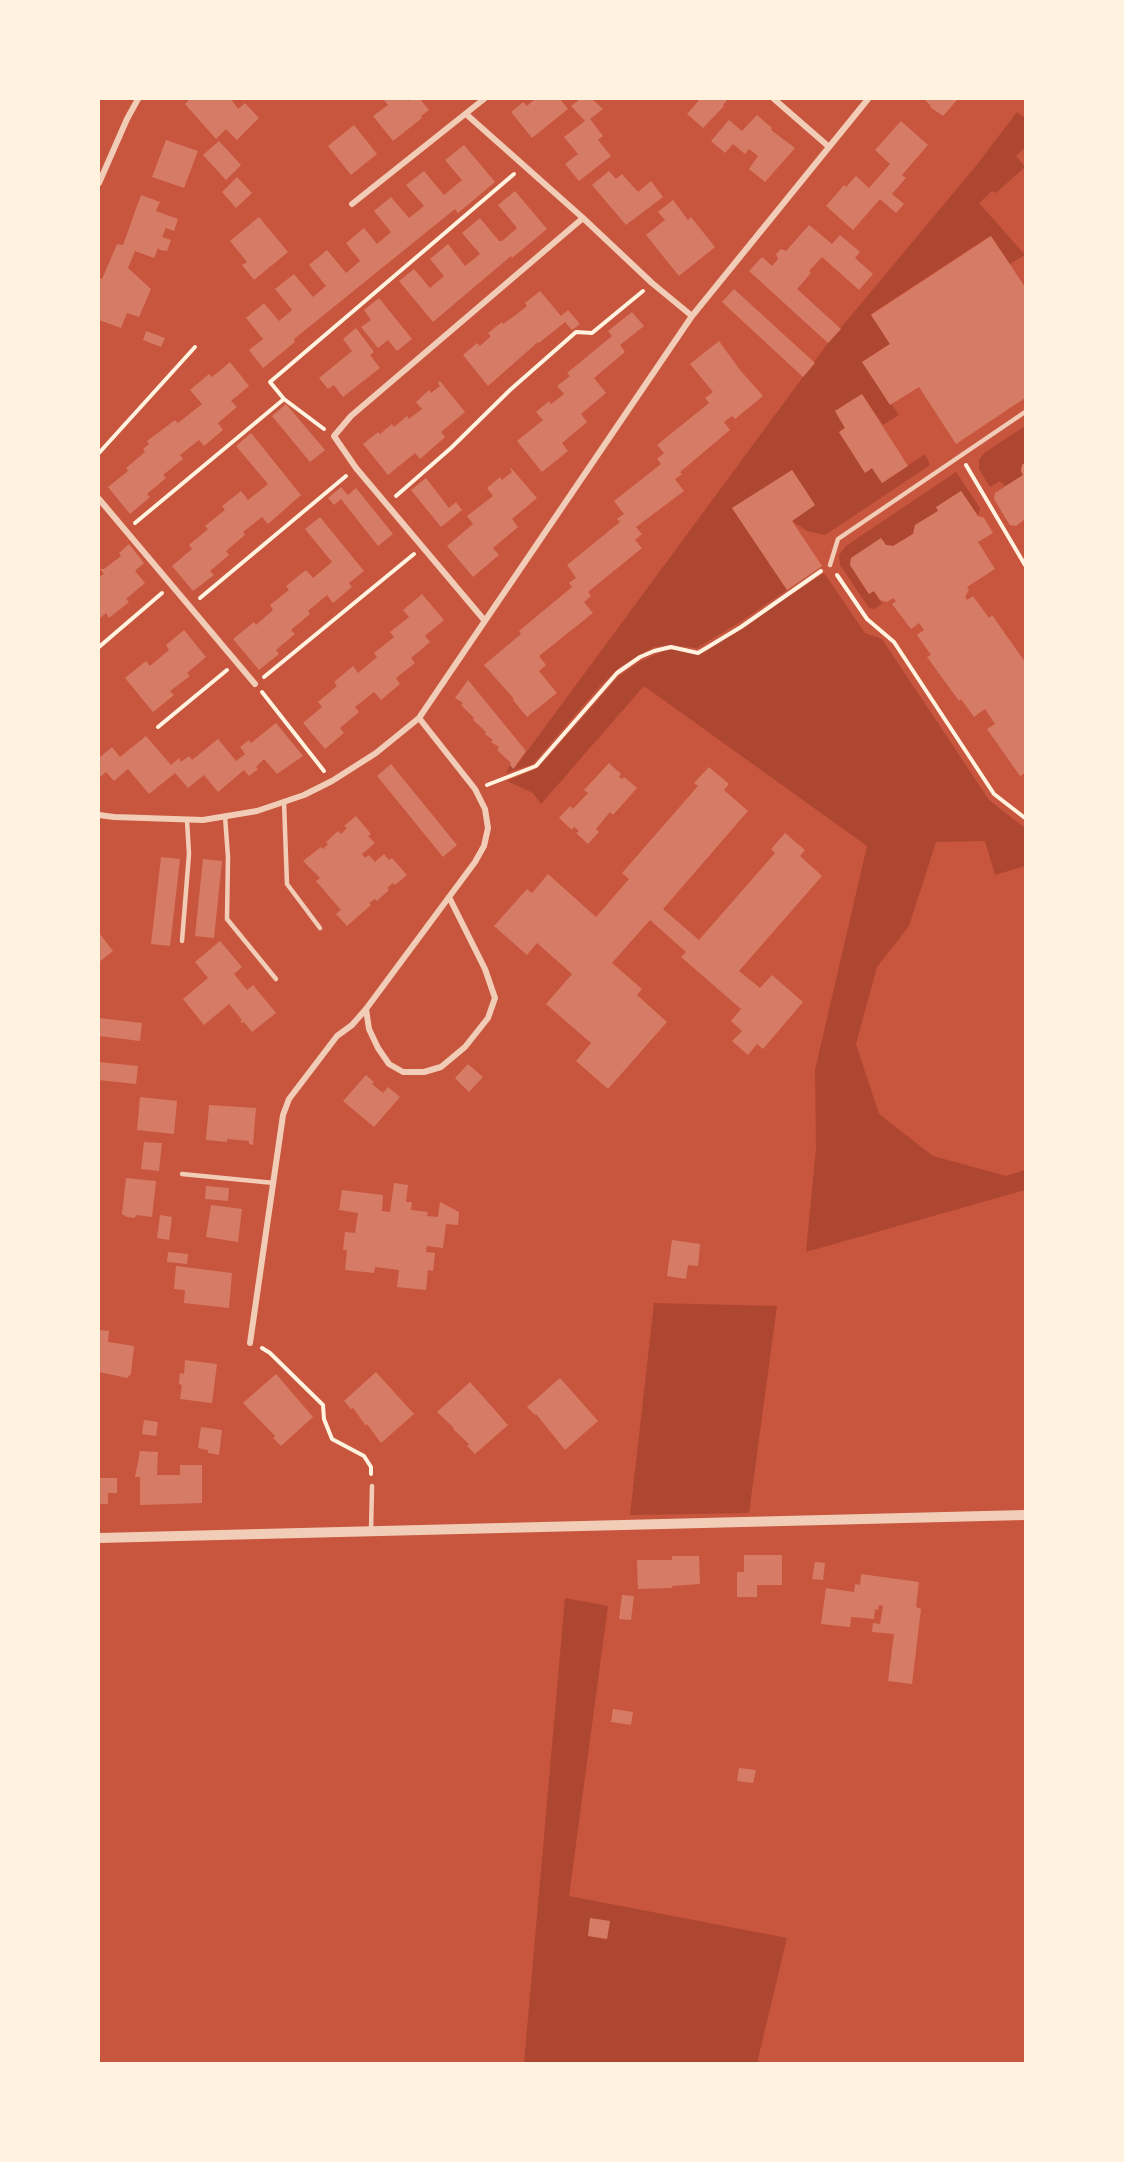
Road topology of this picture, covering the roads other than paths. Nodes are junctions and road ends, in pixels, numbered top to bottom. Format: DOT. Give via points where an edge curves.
graph roads {
  1 [pos="138,99"];
  2 [pos="484,99"];
  3 [pos="774,99"];
  4 [pos="868,99"];
  5 [pos="466,114"];
  6 [pos="828,146"];
  7 [pos="99,183"];
  8 [pos="352,204"];
  9 [pos="584,218"];
  10 [pos="692,316"];
  11 [pos="1025,412"];
  12 [pos="99,499"];
  13 [pos="830,565"];
  14 [pos="485,621"];
  15 [pos="255,684"];
  16 [pos="419,718"];
  17 [pos="284,802"];
  18 [pos="99,815"];
  19 [pos="225,816"];
  20 [pos="187,820"];
  21 [pos="449,897"];
  22 [pos="320,927"];
  23 [pos="182,941"];
  24 [pos="276,979"];
  25 [pos="366,1009"];
  26 [pos="182,1174"];
  27 [pos="274,1183"];
  28 [pos="250,1343"];
  29 [pos="372,1486"];
  30 [pos="1025,1515"];
  31 [pos="372,1531"];
  32 [pos="99,1538"];
  1 -- 7 [label="street"];
  2 -- 5 [label="street"];
  3 -- 6 [label="street"];
  4 -- 6 [label="street"];
  5 -- 8 [label="street"];
  5 -- 9 [label="street"];
  6 -- 10 [label="street"];
  9 -- 10 [label="street"];
  9 -- 14 [label="street" via="351,416 334,436 356,468"];
  10 -- 14 [label="street"];
  11 -- 13 [label="lane" via="838,539"];
  12 -- 15 [label="street"];
  14 -- 16 [label="street"];
  16 -- 17 [label="street" via="376,753 332,781"];
  16 -- 21 [label="street" via="475,789 485,809 488,828 484,846"];
  17 -- 19 [label="street"];
  17 -- 22 [label="lane" via="287,884"];
  18 -- 20 [label="street"];
  19 -- 20 [label="street"];
  19 -- 24 [label="lane" via="227,919"];
  20 -- 23 [label="lane" via="189,854"];
  21 -- 25 [label="street"];
  21 -- 25 [label="street" via="495,998 488,1018 465,1047 441,1067 403,1072 389,1064 378,1048 369,1029"];
  25 -- 27 [label="street" via="337,1036 289,1099 283,1115"];
  26 -- 27 [label="lane"];
  27 -- 28 [label="street"];
  29 -- 31 [label="lane"];
  30 -- 31 [label="street"];
  31 -- 32 [label="street"];
}
